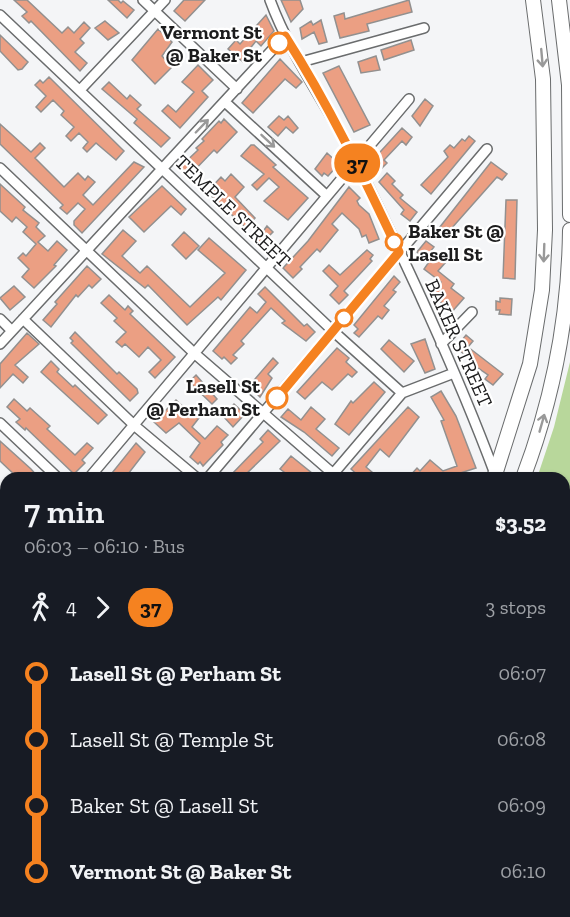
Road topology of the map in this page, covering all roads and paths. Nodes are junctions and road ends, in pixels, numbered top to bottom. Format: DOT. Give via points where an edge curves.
graph roads {
  1 [pos="143,0"];
  2 [pos="165,0"];
  3 [pos="270,0"];
  4 [pos="533,0"];
  5 [pos="559,0"];
  6 [pos="155,11"];
  7 [pos="0,15"];
  8 [pos="424,28"];
  9 [pos="285,36"];
  10 [pos="302,62"];
  11 [pos="237,89"];
  12 [pos="80,90"];
  13 [pos="409,99"];
  14 [pos="225,102"];
  15 [pos="487,148"];
  16 [pos="355,160"];
  17 [pos="0,168"];
  18 [pos="162,168"];
  19 [pos="327,196"];
  20 [pos="570,215"];
  21 [pos="570,230"];
  22 [pos="85,251"];
  23 [pos="399,252"];
  24 [pos="267,268"];
  25 [pos="472,312"];
  26 [pos="0,319"];
  27 [pos="23,319"];
  28 [pos="11,330"];
  29 [pos="333,331"];
  30 [pos="0,344"];
  31 [pos="441,344"];
  32 [pos="194,353"];
  33 [pos="454,373"];
  34 [pos="402,393"];
  35 [pos="263,415"];
  36 [pos="0,423"];
  37 [pos="135,426"];
  38 [pos="52,472"];
  39 [pos="95,472"];
  40 [pos="190,472"];
  41 [pos="213,472"];
  42 [pos="331,472"];
  43 [pos="339,472"];
  44 [pos="491,472"];
  45 [pos="495,472"];
  46 [pos="525,472"];
  1 -- 6 [label="street"];
  2 -- 6 [label="street"];
  3 -- 9 [label="street, BAKER STREET"];
  4 -- 45 [label="highway, one-way" via="543,79 542,282 530,364"];
  5 -- 20 [label="highway" via="569,85"];
  6 -- 11 [label="street"];
  6 -- 12 [label="street"];
  7 -- 12 [label="street, TEMPLE STREET"];
  8 -- 10 [label="street"];
  9 -- 10 [label="street, BAKER STREET"];
  9 -- 11 [label="street"];
  10 -- 16 [label="street, BAKER STREET"];
  11 -- 14 [label="street"];
  12 -- 18 [label="street, TEMPLE STREET"];
  13 -- 16 [label="street"];
  18 -- 14 [label="street, one-way"];
  14 -- 19 [label="street, one-way"];
  15 -- 23 [label="street"];
  16 -- 19 [label="street"];
  16 -- 23 [label="street, BAKER STREET"];
  17 -- 22 [label="street"];
  18 -- 22 [label="street"];
  18 -- 24 [label="street, TEMPLE STREET"];
  19 -- 24 [label="street"];
  46 -- 21 [label="highway, one-way" via="558,358 567,298"];
  22 -- 27 [label="street"];
  22 -- 32 [label="street"];
  23 -- 29 [label="street"];
  23 -- 31 [label="street, BAKER STREET"];
  24 -- 29 [label="street, TEMPLE STREET"];
  24 -- 32 [label="street"];
  25 -- 31 [label="street"];
  26 -- 28 [label="street"];
  27 -- 28 [label="street"];
  27 -- 37 [label="street"];
  28 -- 30 [label="street"];
  29 -- 34 [label="street, TEMPLE STREET"];
  29 -- 35 [label="street"];
  31 -- 33 [label="street, BAKER STREET"];
  32 -- 35 [label="street"];
  32 -- 37 [label="street"];
  33 -- 34 [label="street"];
  33 -- 44 [label="street, BAKER STREET"];
  34 -- 43 [label="street"];
  35 -- 41 [label="street"];
  35 -- 42 [label="street"];
  36 -- 38 [label="street"];
  37 -- 39 [label="street"];
  37 -- 40 [label="street"];
}
